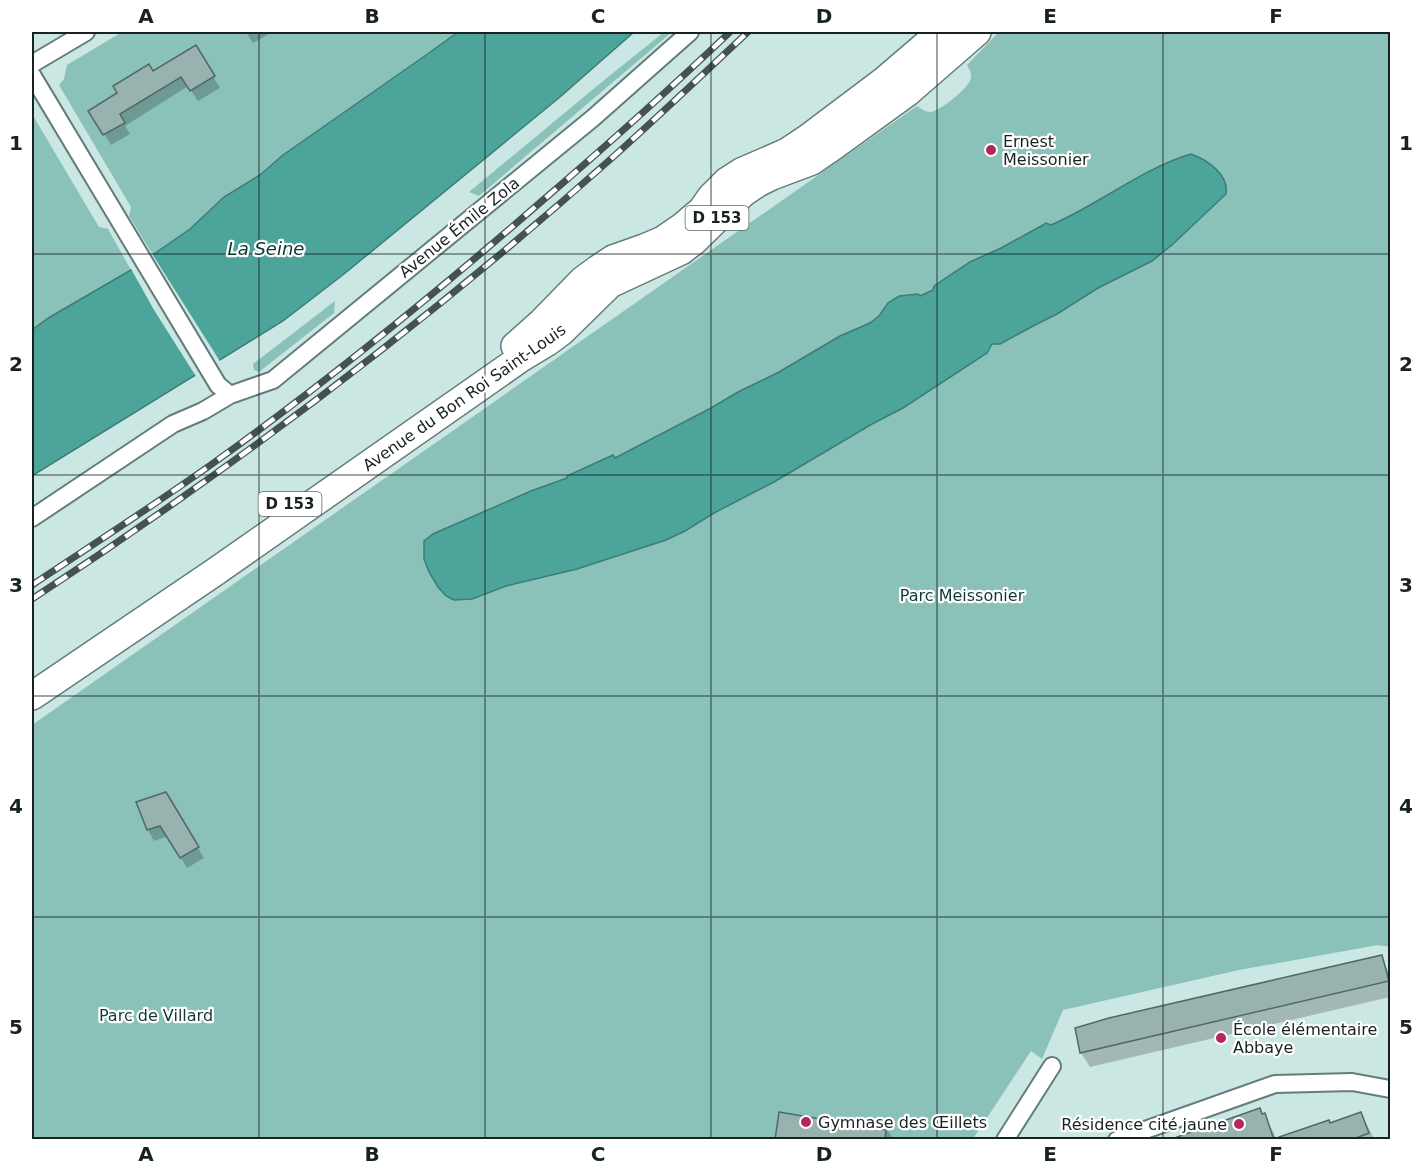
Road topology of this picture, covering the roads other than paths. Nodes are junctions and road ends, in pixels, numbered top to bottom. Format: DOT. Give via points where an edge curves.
graph roads {
  1 [pos="86,32"];
  2 [pos="690,32"];
  3 [pos="941,32"];
  4 [pos="976,32"];
  5 [pos="32,64"];
  6 [pos="32,75"];
  7 [pos="224,390"];
  8 [pos="32,518"];
  9 [pos="32,677"];
  10 [pos="32,696"];
  11 [pos="1052,1066"];
  12 [pos="1390,1089"];
  13 [pos="1005,1140"];
  14 [pos="1117,1140"];
  1 -- 5 [label="street"];
  2 -- 7 [label="street, Avenue Émile Zola" via="593,118 273,380"];
  3 -- 9 [label="main road, Avenue du Bon Roi Saint-Louis / D 153" via="808,138 727,181 682,227 663,240 613,259 583,280 506,354 444,399"];
  4 -- 10 [label="main road, Avenue du Bon Roi Saint-Louis / D 153" via="908,92 828,150 743,193 681,251 610,284 546,343"];
  6 -- 7 [label="street"];
  7 -- 8 [label="street, Avenue Émile Zola" via="203,411 173,424"];
  11 -- 13 [label="street"];
  12 -- 14 [label="street" via="1353,1082 1275,1084"];
}
